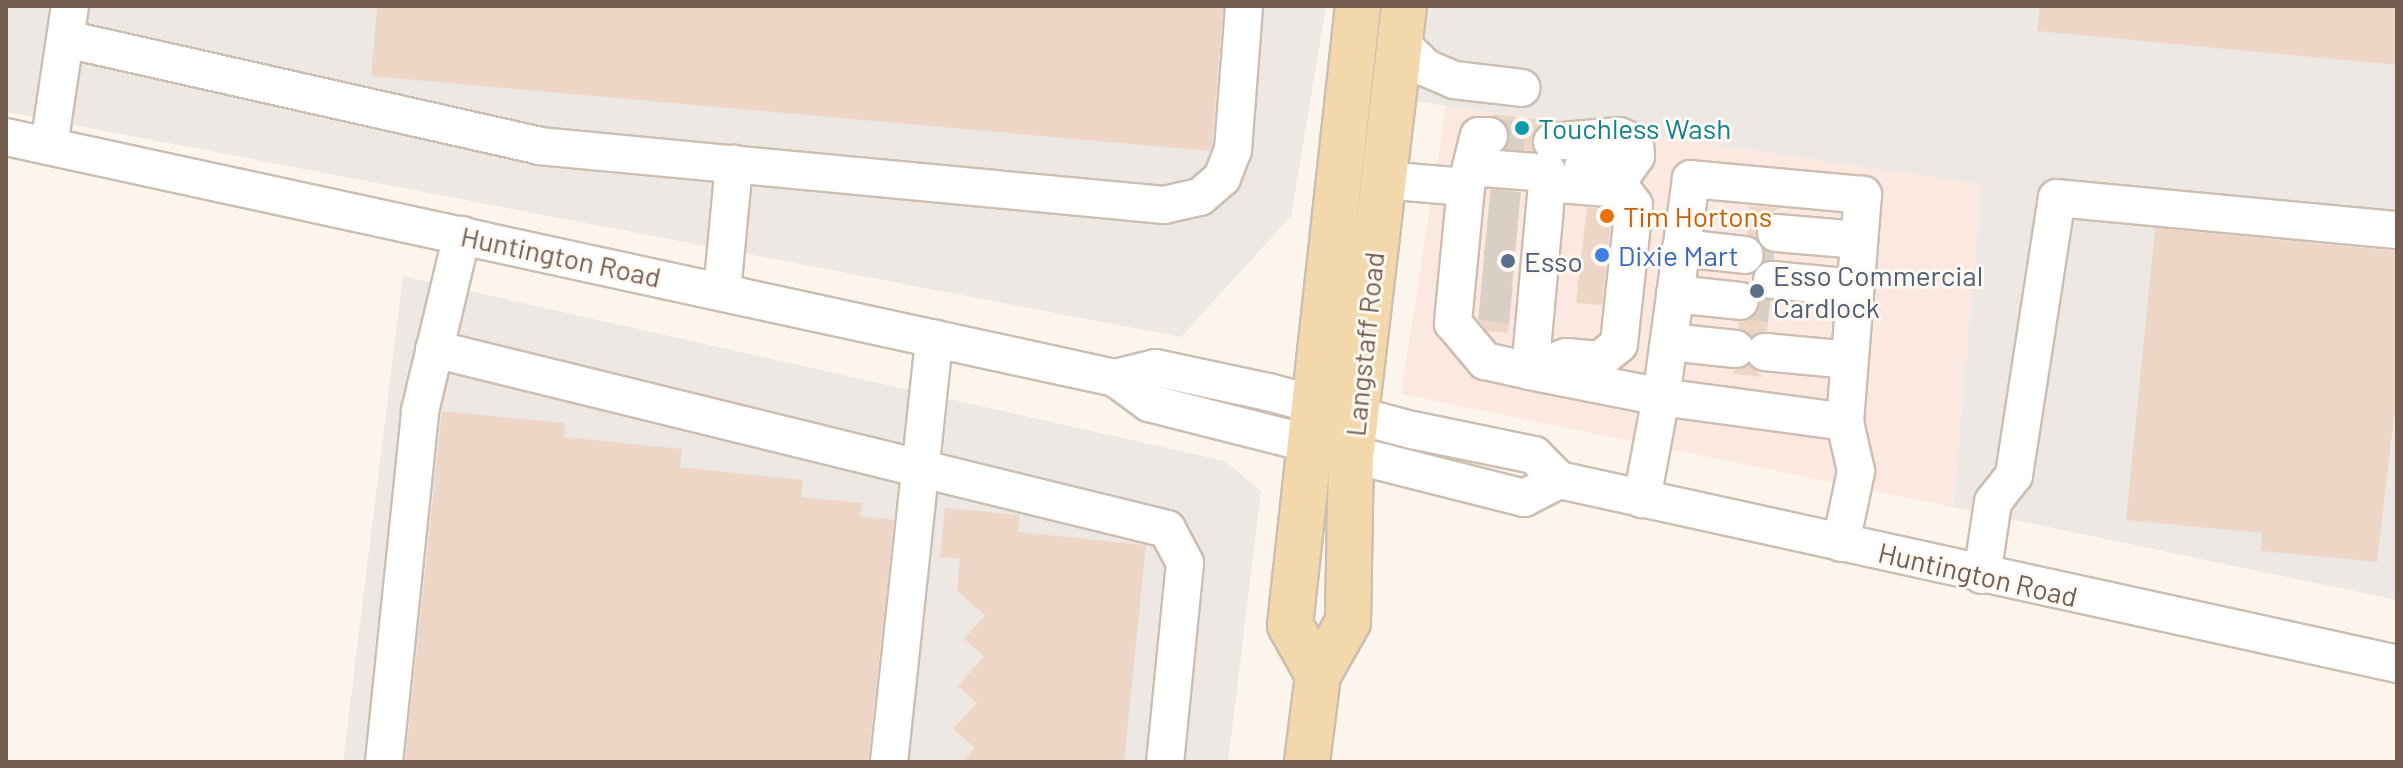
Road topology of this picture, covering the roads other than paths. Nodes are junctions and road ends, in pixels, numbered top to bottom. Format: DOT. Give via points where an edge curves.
graph roads {
  1 [pos="1244,6"];
  2 [pos="1358,6"];
  3 [pos="68,22"];
  4 [pos="1402,25"];
  5 [pos="1522,88"];
  6 [pos="1489,136"];
  7 [pos="6,137"];
  8 [pos="49,146"];
  9 [pos="734,164"];
  10 [pos="1383,180"];
  11 [pos="2397,230"];
  12 [pos="462,235"];
  13 [pos="1504,236"];
  14 [pos="1676,283"];
  15 [pos="1756,291"];
  16 [pos="722,292"];
  17 [pos="1855,300"];
  18 [pos="934,338"];
  19 [pos="434,349"];
  20 [pos="1530,371"];
  21 [pos="1661,397"];
  22 [pos="1845,422"];
  23 [pos="1312,425"];
  24 [pos="1354,437"];
  25 [pos="919,467"];
  26 [pos="1642,499"];
  27 [pos="1841,543"];
  28 [pos="1982,575"];
  29 [pos="2397,664"];
  30 [pos="1318,675"];
  31 [pos="384,762"];
  32 [pos="889,762"];
  33 [pos="1165,762"];
  34 [pos="1307,762"];
  1 -- 9 [label="street" via="1233,150 1222,178 1200,197 1164,205"];
  2 -- 23 [label="main road, Langstaff Road"];
  3 -- 8 [label="street"];
  3 -- 9 [label="street" via="539,146"];
  4 -- 5 [label="street" via="1426,68 1454,80"];
  4 -- 10 [label="main road, Langstaff Road"];
  6 -- 13 [label="street" via="1479,136"];
  7 -- 8 [label="street, Huntington Road"];
  8 -- 12 [label="street, Huntington Road"];
  9 -- 16 [label="street"];
  10 -- 13 [label="street"];
  10 -- 24 [label="main road, Langstaff Road"];
  11 -- 28 [label="street" via="2057,198 2014,475 1993,502"];
  12 -- 16 [label="street, Huntington Road"];
  12 -- 19 [label="street"];
  13 -- 20 [label="street"];
  13 -- 20 [label="street" via="1453,323 1485,361"];
  13 -- 20 [label="street" via="1609,188 1624,192 1634,205 1619,344 1600,360 1566,357"];
  14 -- 15 [label="street"];
  14 -- 15 [label="street"];
  14 -- 15 [label="street"];
  14 -- 17 [label="street" via="1691,179 1863,195"];
  14 -- 21 [label="street"];
  15 -- 17 [label="street"];
  15 -- 17 [label="street"];
  15 -- 17 [label="street"];
  16 -- 18 [label="street, Huntington Road"];
  17 -- 22 [label="street"];
  18 -- 23 [label="street, Huntington Road" via="1115,378 1149,403"];
  18 -- 25 [label="street"];
  19 -- 25 [label="street"];
  19 -- 31 [label="street" via="420,411"];
  20 -- 21 [label="street"];
  21 -- 22 [label="street"];
  21 -- 26 [label="street"];
  22 -- 27 [label="street" via="1856,471"];
  23 -- 24 [label="street, Huntington Road"];
  23 -- 30 [label="main road, Langstaff Road" via="1290,625"];
  24 -- 26 [label="street, Huntington Road" via="1534,455 1559,480"];
  24 -- 30 [label="main road, Langstaff Road" via="1348,622"];
  25 -- 32 [label="street"];
  25 -- 33 [label="street" via="1167,529 1185,563"];
  26 -- 27 [label="street, Huntington Road"];
  27 -- 28 [label="street, Huntington Road"];
  28 -- 29 [label="street, Huntington Road"];
  30 -- 34 [label="main road, Langstaff Road"];
}
